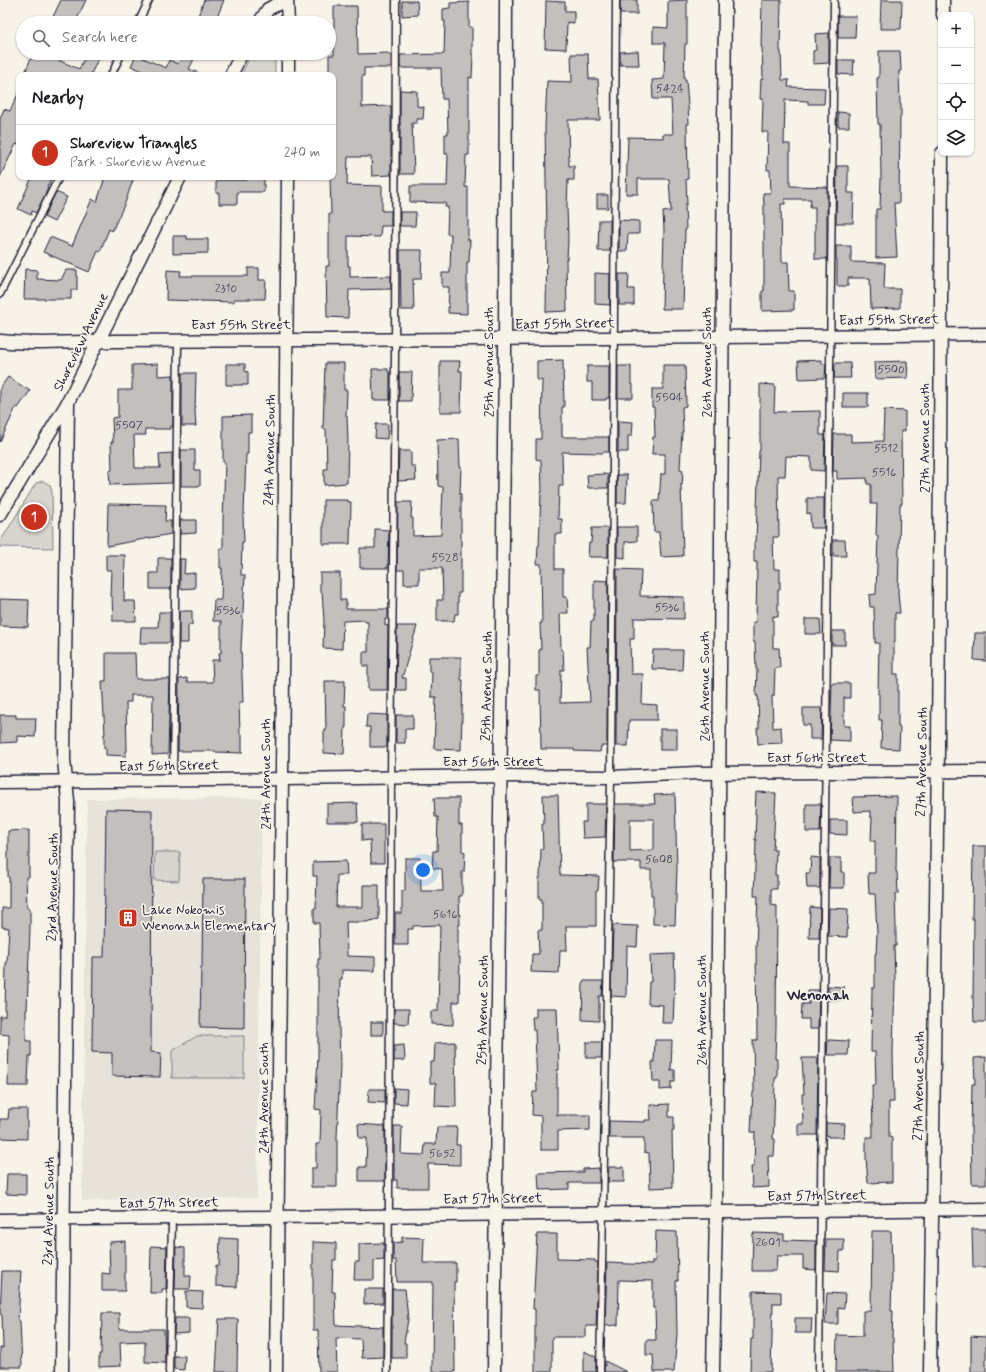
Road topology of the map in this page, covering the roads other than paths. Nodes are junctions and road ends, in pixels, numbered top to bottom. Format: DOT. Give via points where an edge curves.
graph roads {
  1 [pos="149,0"];
  2 [pos="286,0"];
  3 [pos="396,0"];
  4 [pos="506,0"];
  5 [pos="616,0"];
  6 [pos="725,0"];
  7 [pos="834,0"];
  8 [pos="943,0"];
  9 [pos="943,12"];
  10 [pos="141,16"];
  11 [pos="264,16"];
  12 [pos="287,16"];
  13 [pos="118,60"];
  14 [pos="238,60"];
  15 [pos="288,60"];
  16 [pos="112,72"];
  17 [pos="232,72"];
  18 [pos="288,72"];
  19 [pos="942,156"];
  20 [pos="57,180"];
  21 [pos="179,180"];
  22 [pos="288,180"];
  23 [pos="0,294"];
  24 [pos="986,334"];
  25 [pos="941,335"];
  26 [pos="831,336"];
  27 [pos="613,338"];
  28 [pos="722,338"];
  29 [pos="286,340"];
  30 [pos="395,340"];
  31 [pos="505,340"];
  32 [pos="0,341"];
  33 [pos="178,341"];
  34 [pos="98,342"];
  35 [pos="68,402"];
  36 [pos="0,515"];
  37 [pos="986,771"];
  38 [pos="826,772"];
  39 [pos="937,772"];
  40 [pos="719,774"];
  41 [pos="501,776"];
  42 [pos="611,777"];
  43 [pos="390,778"];
  44 [pos="281,779"];
  45 [pos="66,781"];
  46 [pos="173,781"];
  47 [pos="0,782"];
  48 [pos="933,1209"];
  49 [pos="986,1209"];
  50 [pos="821,1210"];
  51 [pos="716,1212"];
  52 [pos="602,1213"];
  53 [pos="496,1214"];
  54 [pos="389,1216"];
  55 [pos="278,1217"];
  56 [pos="172,1218"];
  57 [pos="0,1220"];
  58 [pos="64,1220"];
  59 [pos="62,1372"];
  60 [pos="169,1372"];
  61 [pos="276,1372"];
  62 [pos="387,1372"];
  63 [pos="494,1372"];
  64 [pos="600,1372"];
  65 [pos="713,1372"];
  66 [pos="819,1372"];
  67 [pos="930,1372"];
  1 -- 10 [label="lane"];
  2 -- 11 [label="street" via="268,9"];
  2 -- 12 [label="street"];
  3 -- 30 [label="lane"];
  4 -- 31 [label="street, 25th Avenue South"];
  5 -- 27 [label="lane"];
  6 -- 28 [label="street, 26th Avenue South"];
  7 -- 26 [label="lane"];
  8 -- 9 [label="street"];
  13 -- 16 [label="lane"];
  14 -- 17 [label="street"];
  15 -- 18 [label="street"];
  19 -- 25 [label="street, 27th Avenue South"];
  20 -- 23 [label="lane"];
  21 -- 34 [label="street, Shoreview Avenue"];
  22 -- 29 [label="street, 24th Avenue South"];
  24 -- 25 [label="street, East 55th Street"];
  25 -- 26 [label="street, East 55th Street"];
  25 -- 39 [label="street, 27th Avenue South"];
  26 -- 28 [label="street, East 55th Street"];
  26 -- 38 [label="lane"];
  27 -- 28 [label="street, East 55th Street"];
  27 -- 31 [label="street, East 55th Street"];
  27 -- 42 [label="lane"];
  28 -- 40 [label="street, 26th Avenue South"];
  29 -- 30 [label="street, East 55th Street"];
  29 -- 33 [label="street, East 55th Street"];
  29 -- 44 [label="street, 24th Avenue South"];
  30 -- 31 [label="street, East 55th Street"];
  30 -- 43 [label="lane"];
  31 -- 41 [label="street, 25th Avenue South"];
  32 -- 34 [label="street, East 55th Street" via="22,344"];
  33 -- 34 [label="street, East 55th Street"];
  33 -- 46 [label="lane"];
  34 -- 35 [label="street, Shoreview Avenue"];
  35 -- 36 [label="street, Shoreview Avenue"];
  35 -- 45 [label="street, 23rd Avenue South" via="64,760"];
  37 -- 39 [label="street, East 56th Street"];
  38 -- 39 [label="street, East 56th Street"];
  38 -- 40 [label="street, East 56th Street"];
  38 -- 50 [label="lane"];
  39 -- 48 [label="street, 27th Avenue South"];
  40 -- 42 [label="street, East 56th Street"];
  40 -- 51 [label="street, 26th Avenue South"];
  41 -- 42 [label="street, East 56th Street"];
  41 -- 43 [label="street, East 56th Street"];
  41 -- 53 [label="street, 25th Avenue South"];
  42 -- 52 [label="lane"];
  43 -- 44 [label="street, East 56th Street"];
  43 -- 54 [label="lane"];
  44 -- 46 [label="street, East 56th Street"];
  44 -- 55 [label="street, 24th Avenue South"];
  45 -- 46 [label="street, East 56th Street"];
  45 -- 47 [label="street, East 56th Street"];
  45 -- 58 [label="street, 23rd Avenue South" via="68,801"];
  48 -- 49 [label="street, East 57th Street"];
  48 -- 50 [label="street, East 57th Street"];
  48 -- 67 [label="street, 27th Avenue South"];
  50 -- 51 [label="street, East 57th Street"];
  50 -- 66 [label="lane"];
  51 -- 52 [label="street, East 57th Street"];
  51 -- 65 [label="street, 26th Avenue South"];
  52 -- 53 [label="street, East 57th Street"];
  52 -- 64 [label="lane"];
  53 -- 54 [label="street, East 57th Street"];
  53 -- 63 [label="street, 25th Avenue South"];
  54 -- 55 [label="street, East 57th Street"];
  54 -- 62 [label="lane"];
  55 -- 56 [label="street, East 57th Street"];
  55 -- 61 [label="street, 24th Avenue South"];
  56 -- 58 [label="street, East 57th Street"];
  56 -- 60 [label="lane"];
  57 -- 58 [label="street, East 57th Street"];
  58 -- 59 [label="street, 23rd Avenue South"];
}
